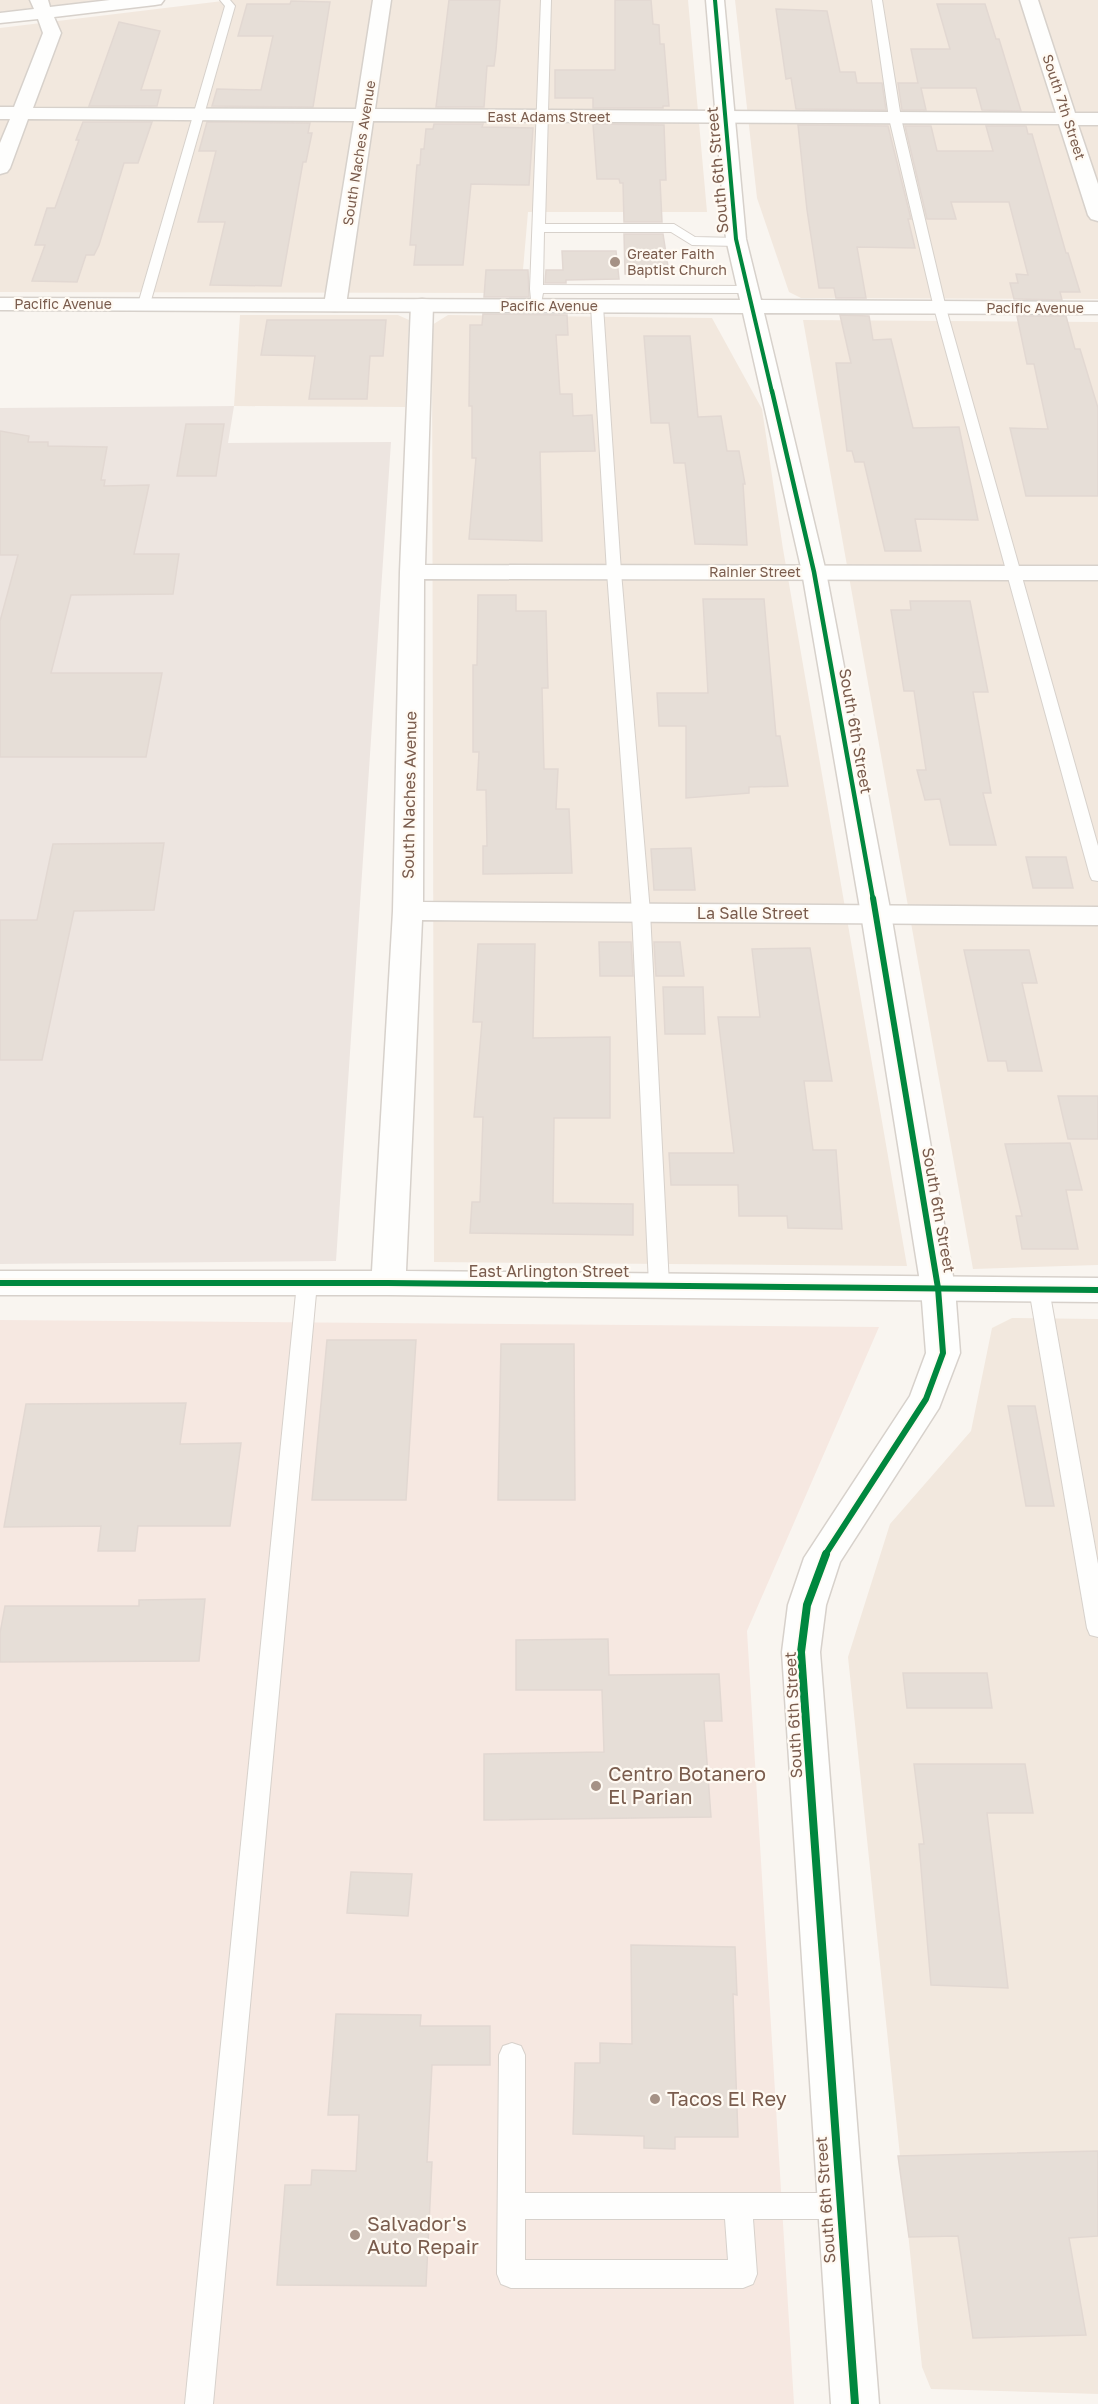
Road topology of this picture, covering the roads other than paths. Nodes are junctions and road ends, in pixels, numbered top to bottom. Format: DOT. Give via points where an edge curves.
graph roads {
  1 [pos="155,0"];
  2 [pos="225,0"];
  3 [pos="382,0"];
  4 [pos="546,0"];
  5 [pos="715,0"];
  6 [pos="877,0"];
  7 [pos="1029,0"];
  8 [pos="42,6"];
  9 [pos="0,18"];
  10 [pos="0,114"];
  11 [pos="21,114"];
  12 [pos="199,115"];
  13 [pos="365,117"];
  14 [pos="542,117"];
  15 [pos="726,117"];
  16 [pos="895,118"];
  17 [pos="1069,119"];
  18 [pos="1098,119"];
  19 [pos="0,168"];
  20 [pos="1098,215"];
  21 [pos="538,228"];
  22 [pos="737,242"];
  23 [pos="536,298"];
  24 [pos="751,298"];
  25 [pos="0,304"];
  26 [pos="144,304"];
  27 [pos="335,305"];
  28 [pos="422,305"];
  29 [pos="597,306"];
  30 [pos="940,308"];
  31 [pos="1098,308"];
  32 [pos="412,572"];
  33 [pos="614,572"];
  34 [pos="814,572"];
  35 [pos="1015,573"];
  36 [pos="1098,573"];
  37 [pos="1098,876"];
  38 [pos="408,911"];
  39 [pos="641,912"];
  40 [pos="876,914"];
  41 [pos="1098,916"];
  42 [pos="0,1283"];
  43 [pos="307,1283"];
  44 [pos="388,1283"];
  45 [pos="659,1286"];
  46 [pos="938,1288"];
  47 [pos="1039,1289"];
  48 [pos="1098,1290"];
  49 [pos="1098,1628"];
  50 [pos="512,2055"];
  51 [pos="511,2206"];
  52 [pos="738,2206"];
  53 [pos="839,2206"];
  54 [pos="199,2404"];
  55 [pos="855,2404"];
  1 -- 8 [label="street"];
  2 -- 12 [label="lane" via="230,6"];
  3 -- 13 [label="street, South Naches Avenue"];
  4 -- 14 [label="lane"];
  5 -- 15 [label="street, South 6th Street"];
  6 -- 16 [label="lane"];
  7 -- 17 [label="street, South 7th Street"];
  8 -- 9 [label="street"];
  8 -- 11 [label="street" via="52,33"];
  10 -- 11 [label="street, East Adams Street"];
  11 -- 12 [label="street, East Adams Street"];
  11 -- 19 [label="street"];
  12 -- 13 [label="street, East Adams Street"];
  12 -- 26 [label="lane"];
  13 -- 14 [label="street, East Adams Street"];
  13 -- 27 [label="street, South Naches Avenue"];
  14 -- 15 [label="street, East Adams Street"];
  14 -- 21 [label="lane"];
  15 -- 16 [label="street, East Adams Street"];
  15 -- 22 [label="street, South 6th Street"];
  16 -- 17 [label="street, East Adams Street"];
  16 -- 30 [label="lane"];
  17 -- 18 [label="street, East Adams Street"];
  17 -- 20 [label="street, South 7th Street"];
  21 -- 22 [label="lane" via="674,228 692,241"];
  21 -- 23 [label="lane"];
  22 -- 24 [label="street, South 6th Street"];
  23 -- 24 [label="lane"];
  23 -- 28 [label="street, Pacific Avenue"];
  23 -- 29 [label="street, Pacific Avenue"];
  24 -- 29 [label="street, Pacific Avenue"];
  24 -- 30 [label="street, Pacific Avenue"];
  24 -- 34 [label="street, South 6th Street"];
  25 -- 26 [label="street, Pacific Avenue"];
  26 -- 27 [label="street, Pacific Avenue"];
  27 -- 28 [label="street, Pacific Avenue"];
  28 -- 32 [label="street, South Naches Avenue"];
  29 -- 33 [label="lane"];
  30 -- 31 [label="street, Pacific Avenue"];
  30 -- 35 [label="lane"];
  32 -- 33 [label="street, Rainier Street"];
  32 -- 38 [label="street, South Naches Avenue"];
  33 -- 34 [label="street, Rainier Street"];
  33 -- 39 [label="lane"];
  34 -- 35 [label="street, Rainier Street"];
  34 -- 40 [label="street, South 6th Street"];
  35 -- 36 [label="street, Rainier Street"];
  35 -- 37 [label="lane"];
  38 -- 39 [label="street, La Salle Street"];
  38 -- 44 [label="street, South Naches Avenue"];
  39 -- 40 [label="street, La Salle Street"];
  39 -- 45 [label="lane"];
  40 -- 41 [label="street, La Salle Street"];
  40 -- 46 [label="street, South 6th Street"];
  42 -- 43 [label="street, East Arlington Street"];
  43 -- 44 [label="street, East Arlington Street"];
  43 -- 54 [label="lane"];
  44 -- 45 [label="street, East Arlington Street"];
  45 -- 46 [label="street, East Arlington Street"];
  46 -- 47 [label="street, East Arlington Street"];
  46 -- 53 [label="street, South 6th Street" via="944,1353 926,1399 823,1558 807,1605 801,1652"];
  47 -- 48 [label="street, East Arlington Street"];
  47 -- 49 [label="lane"];
  50 -- 51 [label="lane"];
  51 -- 52 [label="lane"];
  51 -- 52 [label="lane" via="511,2274 743,2274"];
  52 -- 53 [label="lane"];
  53 -- 55 [label="street, South 6th Street"];
}
